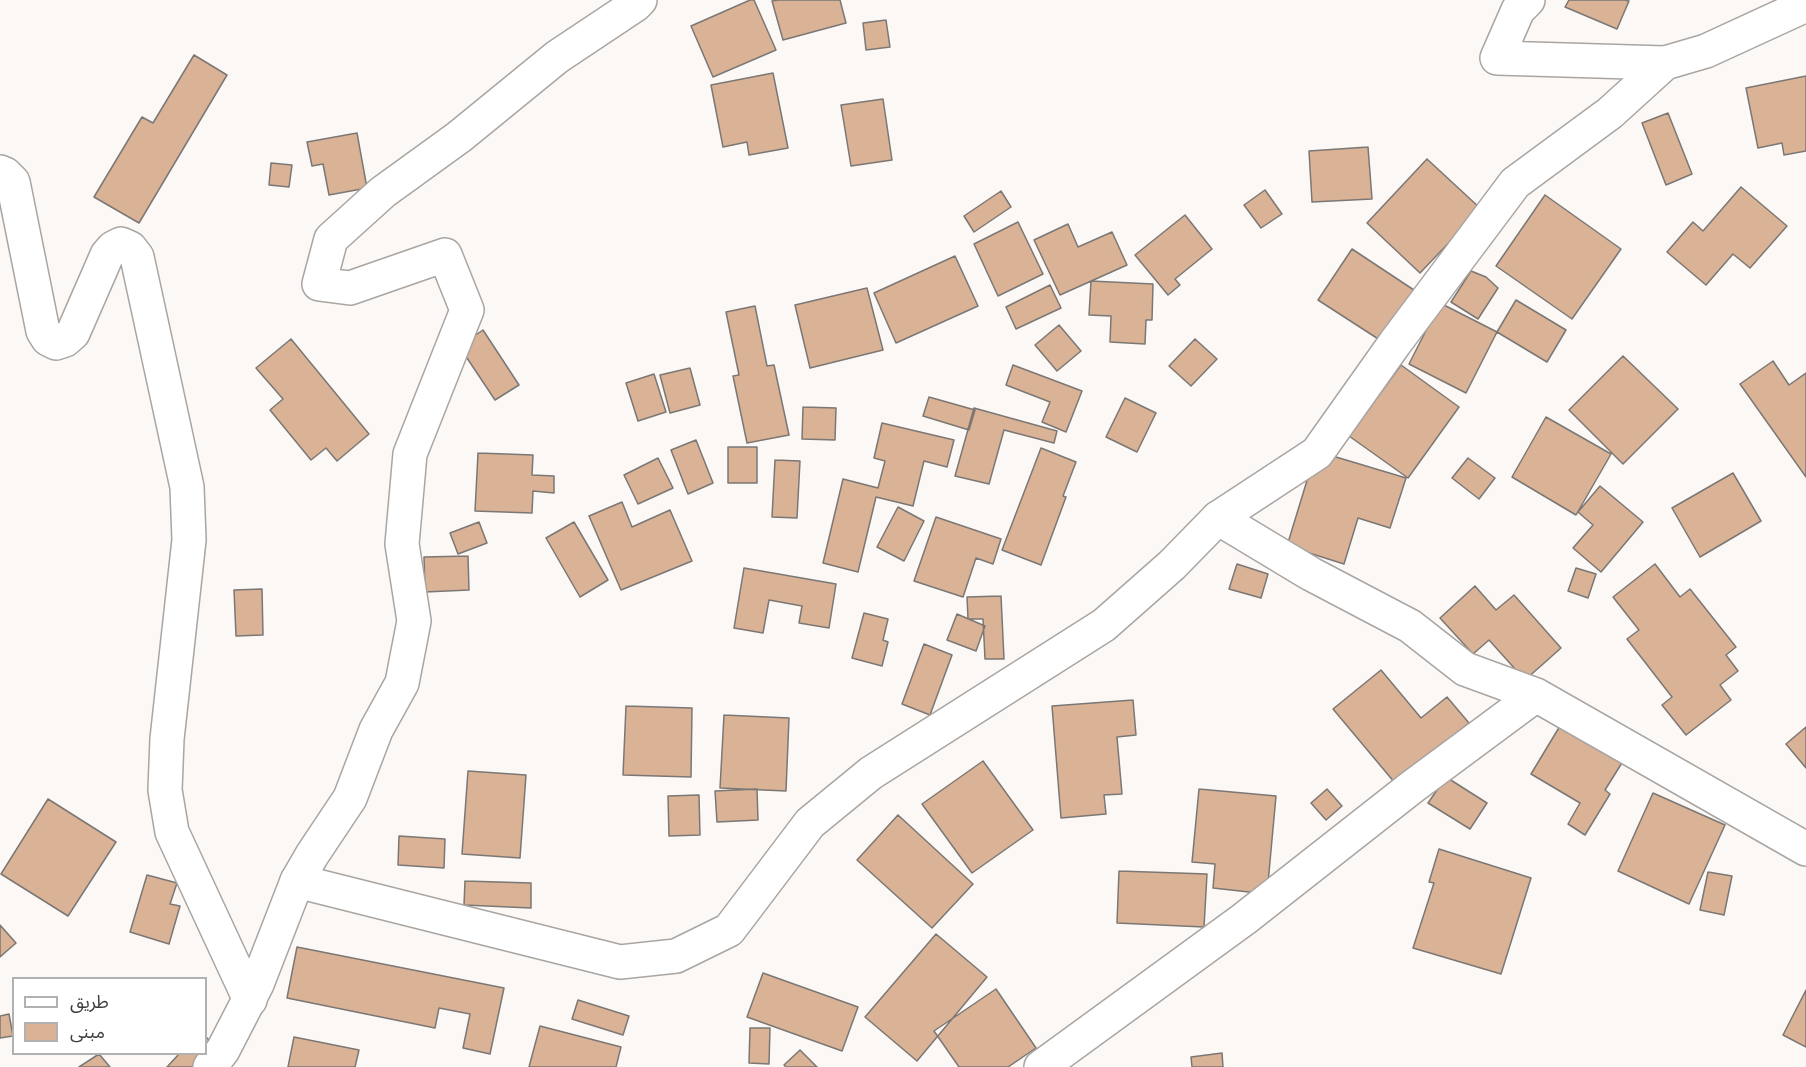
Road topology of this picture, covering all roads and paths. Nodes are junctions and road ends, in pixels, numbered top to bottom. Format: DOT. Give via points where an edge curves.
graph roads {
  1 [pos="640,0"];
  2 [pos="1528,0"];
  3 [pos="1806,5"];
  4 [pos="1665,63"];
  5 [pos="0,172"];
  6 [pos="1218,518"];
  7 [pos="1536,695"];
  8 [pos="1806,849"];
  9 [pos="297,881"];
  10 [pos="249,1000"];
  11 [pos="210,1067"];
  12 [pos="1041,1067"];
  1 -- 9 [label="street" via="557,57 459,137 383,192 331,239 319,284 350,288 445,255 466,309 410,454 402,544 414,621 402,683 376,730 350,798"];
  2 -- 4 [label="street" via="1518,10 1497,58"];
  3 -- 4 [label="street" via="1706,51"];
  4 -- 6 [label="street" via="1610,113 1515,183 1317,453"];
  5 -- 10 [label="street" via="14,182 43,331 56,344 73,333 113,248 121,244 137,257 187,487 189,540 165,790 172,832"];
  6 -- 7 [label="street" via="1311,574 1410,626 1465,669"];
  6 -- 9 [label="street" via="1104,625 871,773 810,823 729,930 676,956 620,962"];
  7 -- 8 [label="street"];
  7 -- 12 [label="street" via="1244,919"];
  9 -- 10 [label="street"];
  10 -- 11 [label="street" via="224,1050"];
}
